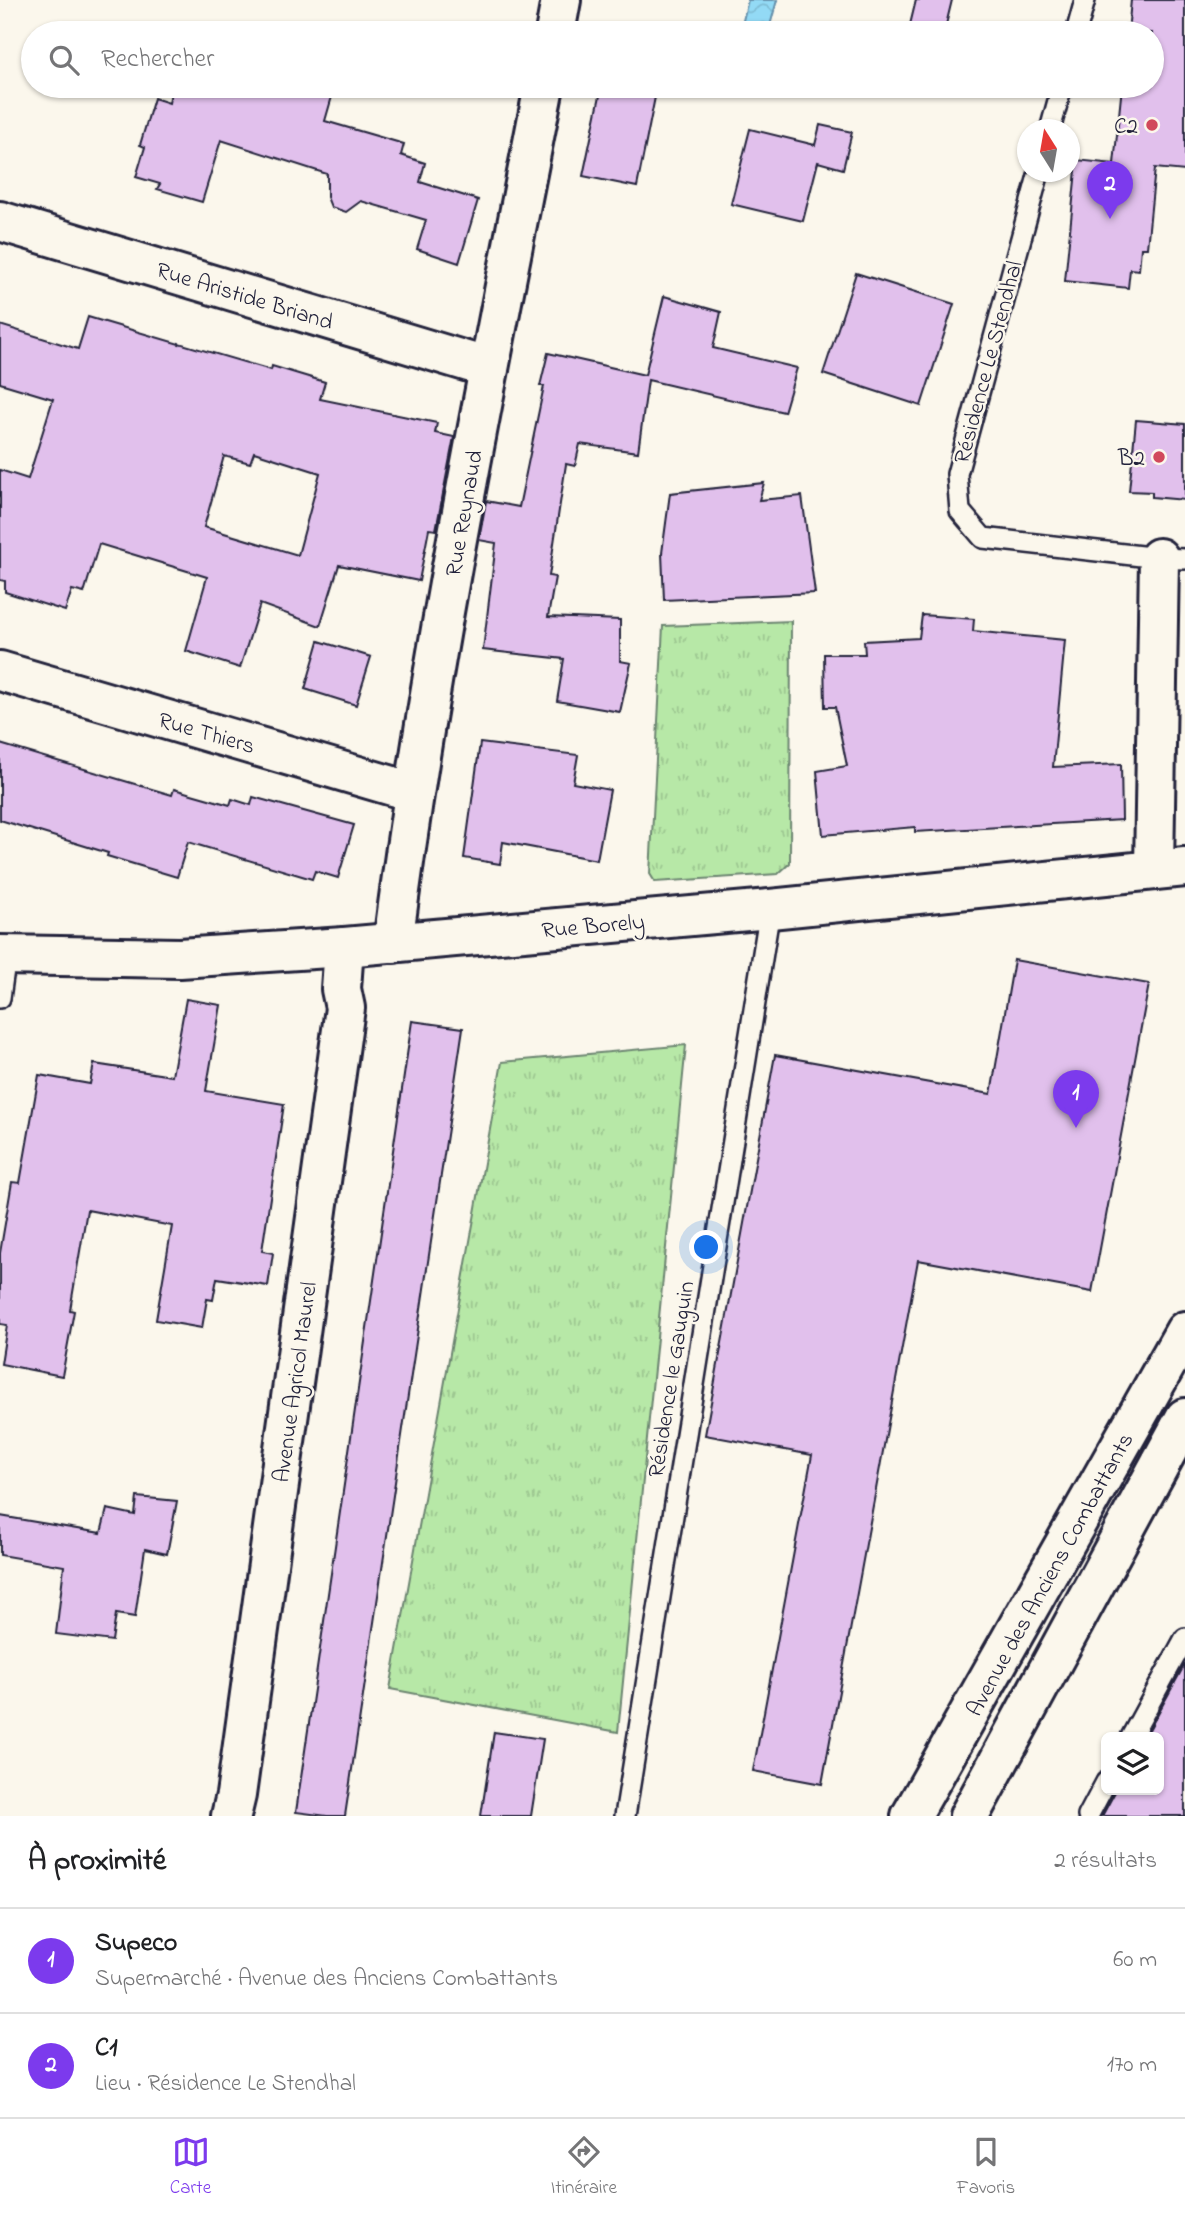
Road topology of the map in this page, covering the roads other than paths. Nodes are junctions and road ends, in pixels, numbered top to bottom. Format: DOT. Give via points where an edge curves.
graph roads {
  1 [pos="561,0"];
  2 [pos="1085,0"];
  3 [pos="557,21"];
  4 [pos="1079,21"];
  5 [pos="542,98"];
  6 [pos="1059,98"];
  7 [pos="1053,119"];
  8 [pos="1036,182"];
  9 [pos="0,221"];
  10 [pos="489,368"];
  11 [pos="1172,559"];
  12 [pos="0,671"];
  13 [pos="413,792"];
  14 [pos="1170,868"];
  15 [pos="770,909"];
  16 [pos="393,943"];
  17 [pos="344,947"];
  18 [pos="3,955"];
  19 [pos="0,998"];
  20 [pos="1185,1331"];
  21 [pos="1183,1427"];
  22 [pos="1185,1638"];
  23 [pos="1134,1732"];
  24 [pos="1101,1791"];
  25 [pos="231,1816"];
  26 [pos="625,1816"];
  27 [pos="911,1816"];
  28 [pos="969,1816"];
  29 [pos="1088,1816"];
  1 -- 3 [label="street"];
  2 -- 4 [label="lane"];
  5 -- 10 [label="street, Rue Reynaud"];
  6 -- 7 [label="lane"];
  8 -- 11 [label="lane, Résidence Le Stendhal" via="957,474 960,511 983,538"];
  9 -- 10 [label="street, Rue Aristide Briand"];
  10 -- 13 [label="street, Rue Reynaud"];
  11 -- 14 [label="street, Résidence Le Stendhal"];
  12 -- 13 [label="street, Rue Thiers"];
  13 -- 16 [label="street, Rue Reynaud"];
  14 -- 15 [label="street, Rue Borely"];
  15 -- 16 [label="street, Rue Borely"];
  15 -- 26 [label="lane, Résidence le Gauguin"];
  16 -- 17 [label="street, Rue Borely"];
  17 -- 18 [label="street, Rue Borely" via="180,958"];
  17 -- 25 [label="street, Avenue Agricol Maurel" via="344,1022"];
  18 -- 19 [label="lane"];
  20 -- 27 [label="street, Avenue des Anciens Combattants"];
  21 -- 28 [label="street, Avenue des Anciens Combattants"];
  22 -- 23 [label="lane"];
  24 -- 29 [label="lane"];
}
